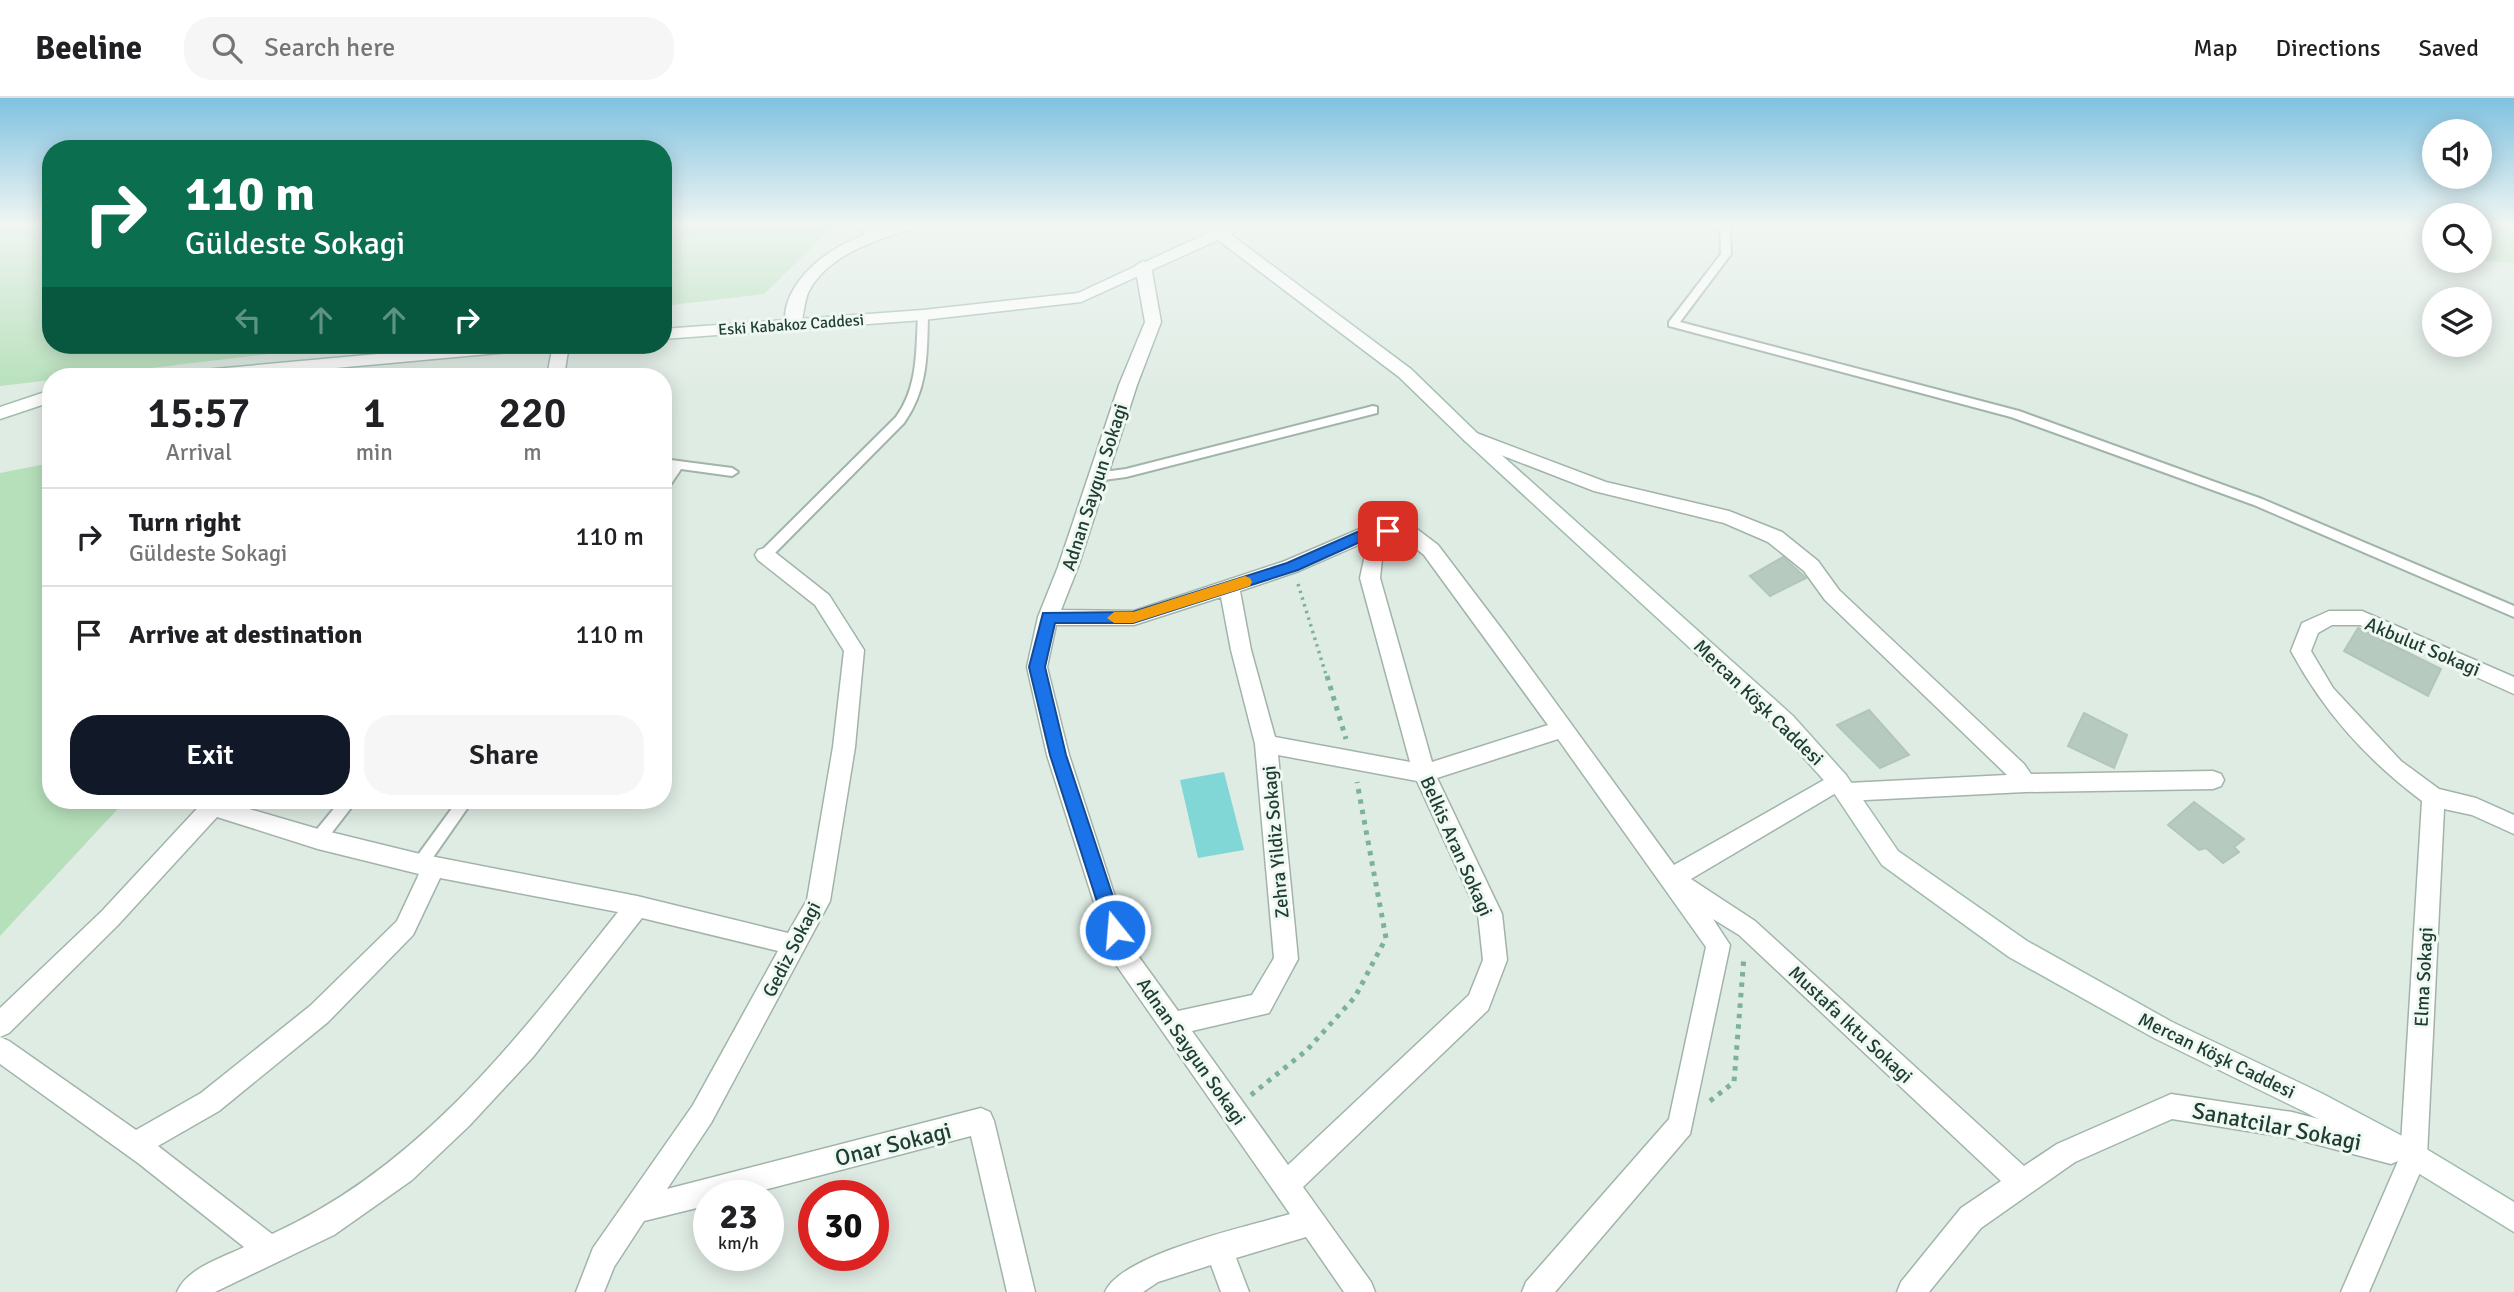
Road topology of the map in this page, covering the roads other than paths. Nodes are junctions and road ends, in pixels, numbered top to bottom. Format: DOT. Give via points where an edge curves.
graph roads {
  1 [pos="808,281"];
  2 [pos="1115,281"];
  3 [pos="1145,281"];
  4 [pos="1292,281"];
  5 [pos="1706,281"];
  6 [pos="923,315"];
  7 [pos="793,324"];
  8 [pos="672,333"];
  9 [pos="433,354"];
  10 [pos="280,368"];
  11 [pos="42,399"];
  12 [pos="1373,410"];
  13 [pos="0,413"];
  14 [pos="1471,437"];
  15 [pos="672,465"];
  16 [pos="677,466"];
  17 [pos="732,472"];
  18 [pos="672,474"];
  19 [pos="1096,477"];
  20 [pos="1410,534"];
  21 [pos="765,555"];
  22 [pos="1230,587"];
  23 [pos="2514,612"];
  24 [pos="1048,617"];
  25 [pos="2514,686"];
  26 [pos="1563,729"];
  27 [pos="1266,744"];
  28 [pos="1424,773"];
  29 [pos="2213,780"];
  30 [pos="2025,783"];
  31 [pos="1842,787"];
  32 [pos="2433,797"];
  33 [pos="210,809"];
  34 [pos="233,809"];
  35 [pos="343,809"];
  36 [pos="461,809"];
  37 [pos="2514,825"];
  38 [pos="318,839"];
  39 [pos="427,865"];
  40 [pos="1671,879"];
  41 [pos="637,906"];
  42 [pos="795,945"];
  43 [pos="1173,1024"];
  44 [pos="0,1025"];
  45 [pos="0,1049"];
  46 [pos="135,1145"];
  47 [pos="2413,1156"];
  48 [pos="2022,1182"];
  49 [pos="1286,1185"];
  50 [pos="636,1210"];
  51 [pos="2514,1218"];
  52 [pos="1312,1221"];
  53 [pos="1219,1248"];
  54 [pos="271,1250"];
  55 [pos="2361,1289"];
  56 [pos="191,1292"];
  57 [pos="590,1292"];
  58 [pos="1021,1292"];
  59 [pos="1119,1292"];
  60 [pos="1234,1292"];
  61 [pos="1361,1292"];
  62 [pos="1536,1292"];
  63 [pos="1911,1292"];
  1 -- 7 [label="street" via="792,311"];
  2 -- 6 [label="street, Eski Kabakoz Caddesi" via="1081,297"];
  3 -- 19 [label="street, Adnan Saygun Sokagi" via="1153,322"];
  4 -- 14 [label="street, Mercan Köşk Caddesi" via="1405,373"];
  5 -- 23 [label="lane" via="1673,324 2015,414 2258,502"];
  6 -- 7 [label="street, Eski Kabakoz Caddesi"];
  6 -- 21 [label="lane" via="918,391 911,405"];
  7 -- 8 [label="street, Eski Kabakoz Caddesi"];
  9 -- 10 [label="street"];
  11 -- 13 [label="street"];
  12 -- 19 [label="lane"];
  14 -- 30 [label="street" via="1601,487 1729,518 1775,537 1811,566 1832,595"];
  14 -- 31 [label="street, Mercan Köşk Caddesi" via="1785,722"];
  15 -- 16 [label="lane"];
  16 -- 17 [label="lane"];
  16 -- 18 [label="lane"];
  19 -- 24 [label="street, Adnan Saygun Sokagi"];
  20 -- 22 [label="street" via="1369,532 1293,566"];
  20 -- 26 [label="street, Mustafa Iktu Sokagi" via="1431,551"];
  20 -- 28 [label="street, Belkis Aran Sokagi" via="1373,555 1370,578"];
  21 -- 42 [label="street, Gediz Sokagi" via="822,600 854,650 844,747 818,901"];
  22 -- 24 [label="street" via="1133,618"];
  22 -- 27 [label="street, Zehra Yildiz Sokagi"];
  24 -- 43 [label="street, Adnan Saygun Sokagi" via="1037,667 1058,755 1121,951"];
  25 -- 32 [label="street, Akbulut Sokagi" via="2362,618 2329,618 2309,628 2301,651 2326,694 2393,767"];
  26 -- 28 [label="street"];
  26 -- 40 [label="street, Mustafa Iktu Sokagi"];
  27 -- 28 [label="street"];
  27 -- 43 [label="street, Zehra Yildiz Sokagi" via="1286,959 1260,1005"];
  28 -- 49 [label="street, Belkis Aran Sokagi" via="1490,914 1495,960 1479,1002"];
  29 -- 30 [label="street"];
  30 -- 31 [label="street"];
  31 -- 40 [label="street"];
  31 -- 47 [label="street, Mercan Köşk Caddesi" via="1890,858 2018,949 2163,1030"];
  32 -- 37 [label="street" via="2476,807"];
  32 -- 47 [label="street, Elma Sokagi"];
  33 -- 44 [label="street" via="110,918"];
  34 -- 38 [label="street"];
  35 -- 38 [label="lane"];
  36 -- 39 [label="lane"];
  38 -- 39 [label="street"];
  39 -- 41 [label="street"];
  39 -- 46 [label="street" via="405,928 319,1014 210,1102"];
  40 -- 48 [label="street, Mustafa Iktu Sokagi" via="1747,928"];
  40 -- 62 [label="street, Mustafa Iktu Sokagi" via="1718,945 1681,1125"];
  41 -- 42 [label="street"];
  41 -- 54 [label="street" via="524,1049 460,1117 391,1179 324,1225"];
  42 -- 50 [label="street, Gediz Sokagi" via="702,1114"];
  43 -- 49 [label="street, Adnan Saygun Sokagi"];
  45 -- 46 [label="street"];
  46 -- 54 [label="street"];
  47 -- 48 [label="street, Sanatcilar Sokagi" via="2292,1125 2171,1106 2066,1153"];
  47 -- 51 [label="street, Mercan Köşk Caddesi"];
  47 -- 55 [label="street, Elma Sokagi"];
  48 -- 63 [label="street, Sanatcilar Sokagi" via="1971,1218"];
  49 -- 52 [label="street, Adnan Saygun Sokagi"];
  50 -- 57 [label="street, Gediz Sokagi" via="603,1258"];
  50 -- 58 [label="street, Onar Sokagi" via="981,1121"];
  52 -- 53 [label="street"];
  52 -- 61 [label="street, Adnan Saygun Sokagi"];
  53 -- 59 [label="street" via="1151,1270"];
  53 -- 60 [label="street"];
  54 -- 56 [label="street" via="215,1275"];
}
